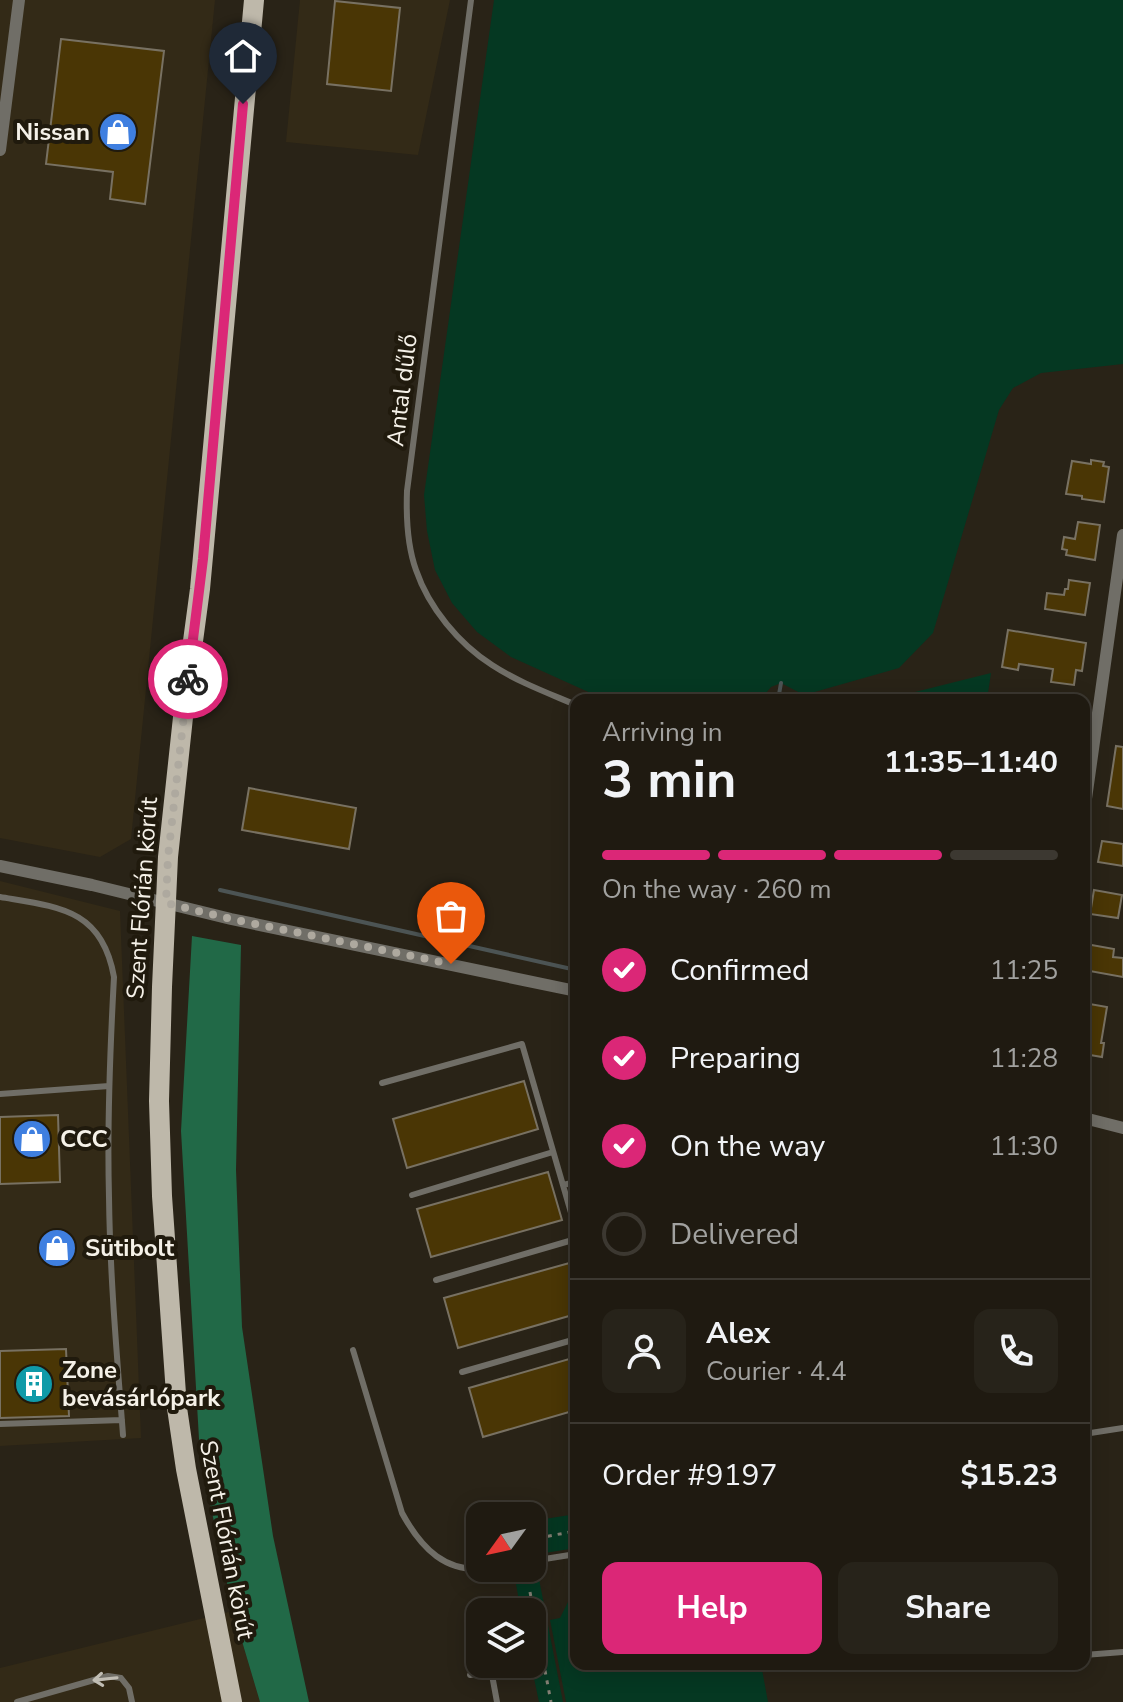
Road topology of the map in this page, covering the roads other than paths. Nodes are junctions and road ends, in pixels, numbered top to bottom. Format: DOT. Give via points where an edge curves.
graph roads {
  1 [pos="19,0"];
  2 [pos="254,0"];
  3 [pos="471,0"];
  4 [pos="0,150"];
  5 [pos="1123,535"];
  6 [pos="570,702"];
  7 [pos="1090,770"];
  8 [pos="0,866"];
  9 [pos="0,897"];
  10 [pos="166,903"];
  11 [pos="570,990"];
  12 [pos="382,1083"];
  13 [pos="109,1086"];
  14 [pos="0,1094"];
  15 [pos="1090,1120"];
  16 [pos="1123,1128"];
  17 [pos="553,1152"];
  18 [pos="570,1183"];
  19 [pos="563,1185"];
  20 [pos="412,1195"];
  21 [pos="570,1209"];
  22 [pos="570,1241"];
  23 [pos="436,1280"];
  24 [pos="570,1341"];
  25 [pos="353,1350"];
  26 [pos="462,1372"];
  27 [pos="122,1420"];
  28 [pos="0,1424"];
  29 [pos="1123,1428"];
  30 [pos="1090,1433"];
  31 [pos="123,1435"];
  32 [pos="570,1555"];
  33 [pos="546,1559"];
  34 [pos="466,1569"];
  35 [pos="1123,1652"];
  36 [pos="1090,1655"];
  37 [pos="493,1678"];
  38 [pos="17,1702"];
  39 [pos="132,1702"];
  40 [pos="232,1702"];
  41 [pos="497,1702"];
  1 -- 4 [label="street"];
  2 -- 10 [label="main road, Szent Flórián körút"];
  3 -- 6 [label="lane, Antal dűlő" via="407,491 409,542 429,597 469,648 492,665"];
  5 -- 7 [label="street"];
  8 -- 10 [label="street"];
  9 -- 13 [label="lane" via="69,913 97,931 105,944 114,977"];
  10 -- 11 [label="street"];
  10 -- 40 [label="main road, Szent Flórián körút" via="159,1142 173,1364 186,1469"];
  12 -- 17 [label="lane" via="522,1044"];
  13 -- 14 [label="lane"];
  13 -- 27 [label="lane" via="113,1309"];
  15 -- 16 [label="street"];
  17 -- 19 [label="lane"];
  17 -- 20 [label="lane"];
  18 -- 19 [label="lane"];
  19 -- 21 [label="lane"];
  22 -- 23 [label="lane"];
  24 -- 26 [label="lane"];
  25 -- 34 [label="lane" via="402,1513 413,1534 440,1561"];
  27 -- 28 [label="lane"];
  27 -- 31 [label="lane"];
  29 -- 30 [label="lane"];
  32 -- 33 [label="lane"];
  35 -- 36 [label="lane"];
  37 -- 41 [label="lane"];
  39 -- 38 [label="lane, one-way" via="121,1678 108,1676"];
}
